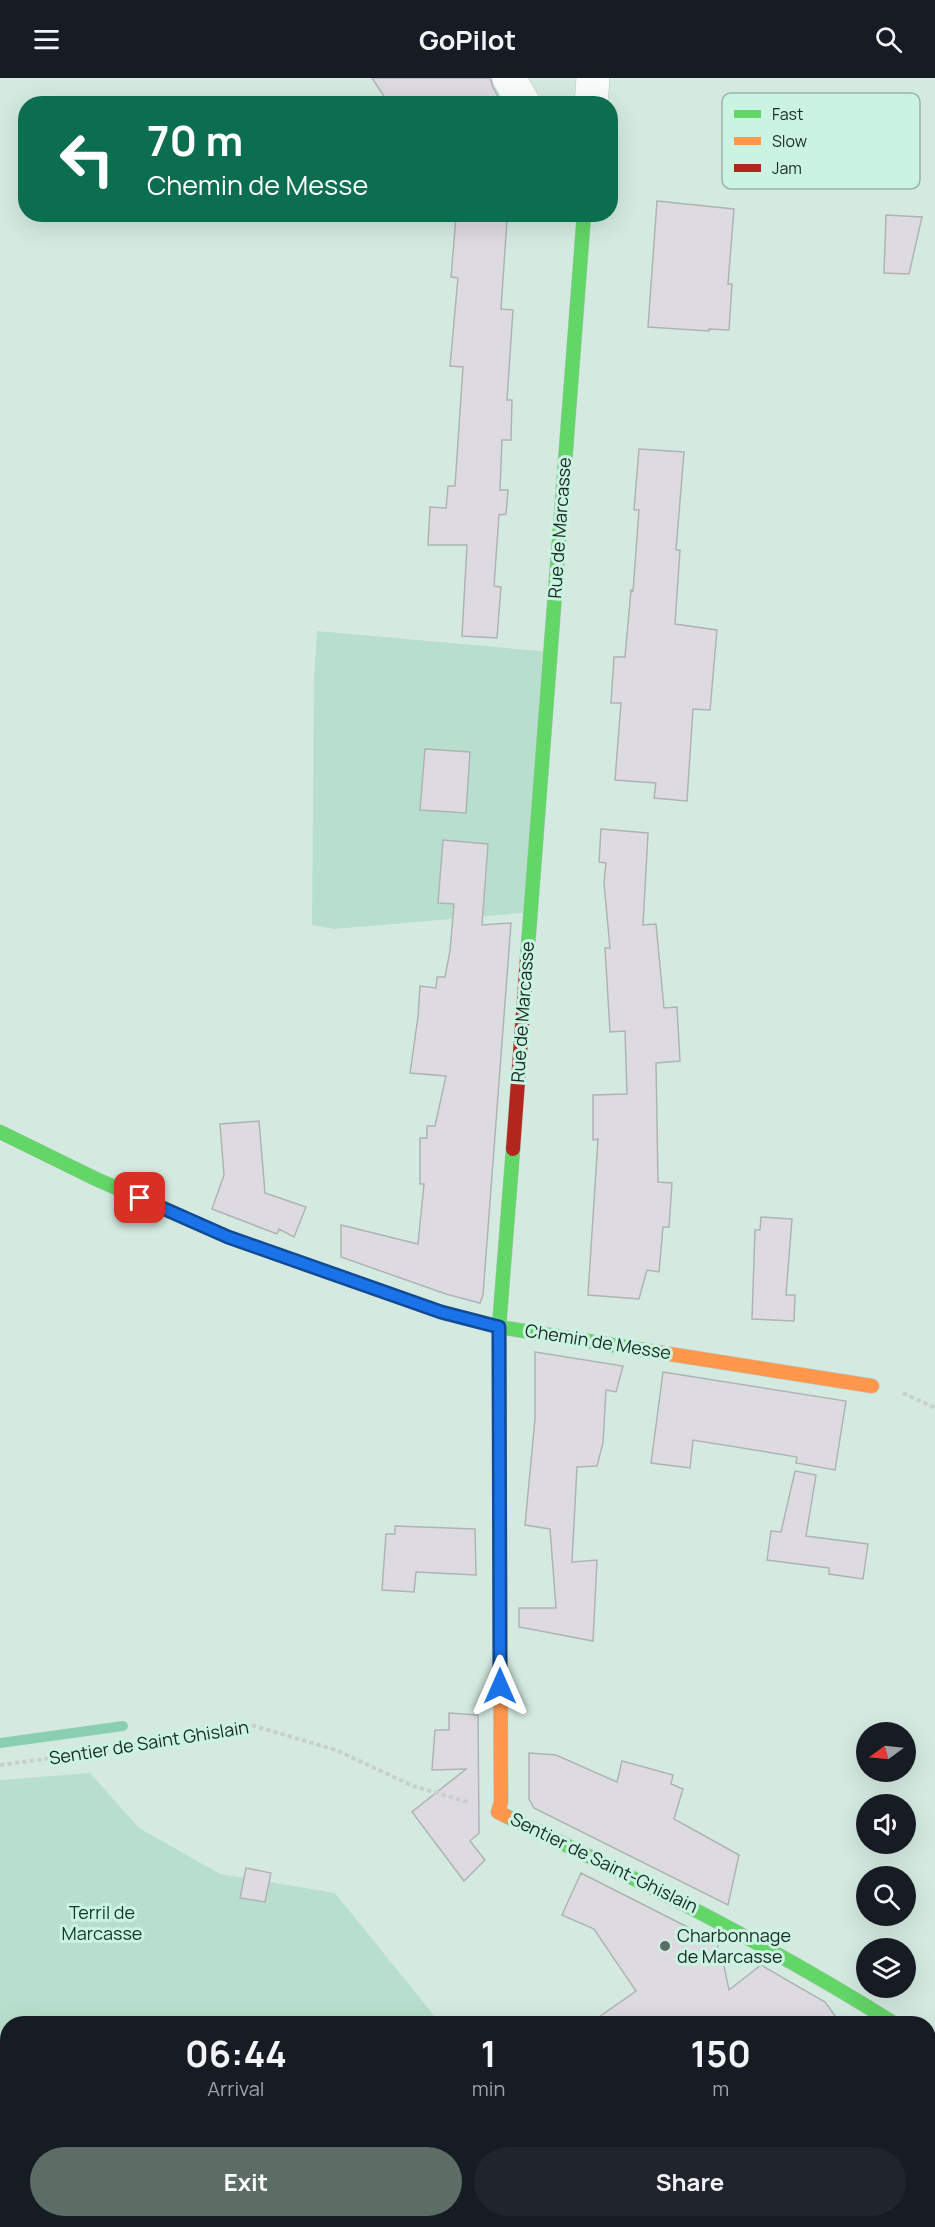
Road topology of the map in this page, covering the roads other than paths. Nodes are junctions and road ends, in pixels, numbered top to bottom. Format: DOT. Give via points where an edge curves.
graph roads {
  1 [pos="509,78"];
  2 [pos="593,78"];
  3 [pos="519,96"];
  4 [pos="592,96"];
  5 [pos="583,222"];
  6 [pos="0,1132"];
  7 [pos="499,1327"];
  8 [pos="872,1386"];
  9 [pos="498,1812"];
  10 [pos="883,2016"];
  1 -- 3 [label="street"];
  2 -- 4 [label="street"];
  5 -- 7 [label="street, Rue de Marcasse"];
  6 -- 7 [label="street, Chemin de Messe" via="228,1237 441,1312"];
  7 -- 8 [label="street, Chemin de Messe"];
  7 -- 9 [label="street, Rue de Marcasse"];
  9 -- 10 [label="street, Sentier de Saint-Ghislain" via="732,1926"];
}
